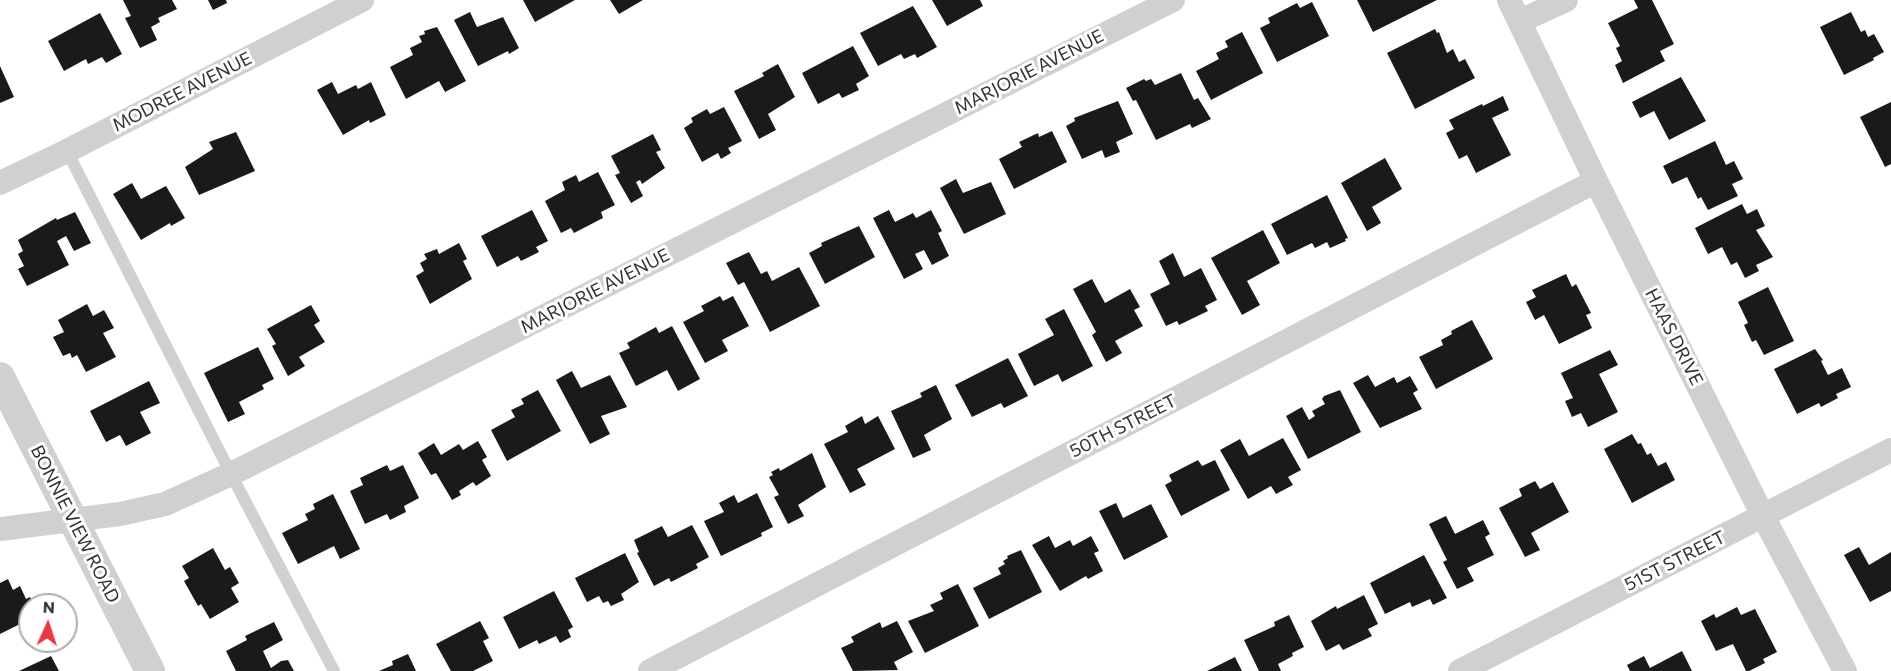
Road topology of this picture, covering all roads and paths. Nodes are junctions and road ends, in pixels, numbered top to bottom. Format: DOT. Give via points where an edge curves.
graph roads {
  1 [pos="362,0"];
  2 [pos="1173,0"];
  3 [pos="1509,0"];
  4 [pos="1566,0"];
  5 [pos="1520,21"];
  6 [pos="67,151"];
  7 [pos="1596,181"];
  8 [pos="0,183"];
  9 [pos="0,377"];
  10 [pos="1891,450"];
  11 [pos="231,474"];
  12 [pos="1763,516"];
  13 [pos="71,519"];
  14 [pos="0,529"];
  15 [pos="1466,670"];
  16 [pos="150,671"];
  17 [pos="334,671"];
  18 [pos="650,671"];
  19 [pos="1844,671"];
  1 -- 6 [label="street, MODREE AVENUE"];
  2 -- 11 [label="street, MARJORIE AVENUE"];
  3 -- 5 [label="street, HAAS DRIVE"];
  4 -- 5 [label="street"];
  5 -- 7 [label="street, HAAS DRIVE"];
  6 -- 8 [label="street, MODREE AVENUE"];
  6 -- 11 [label="lane"];
  7 -- 12 [label="street, HAAS DRIVE"];
  7 -- 18 [label="street, 50TH STREET"];
  9 -- 13 [label="street, BONNIE VIEW ROAD"];
  10 -- 12 [label="street, 51ST STREET"];
  11 -- 13 [label="street, MARJORIE AVENUE" via="165,504"];
  11 -- 17 [label="lane"];
  12 -- 15 [label="street, 51ST STREET"];
  12 -- 19 [label="street, HAAS DRIVE"];
  13 -- 14 [label="street, MARJORIE AVENUE"];
  13 -- 16 [label="street, BONNIE VIEW ROAD"];
}
